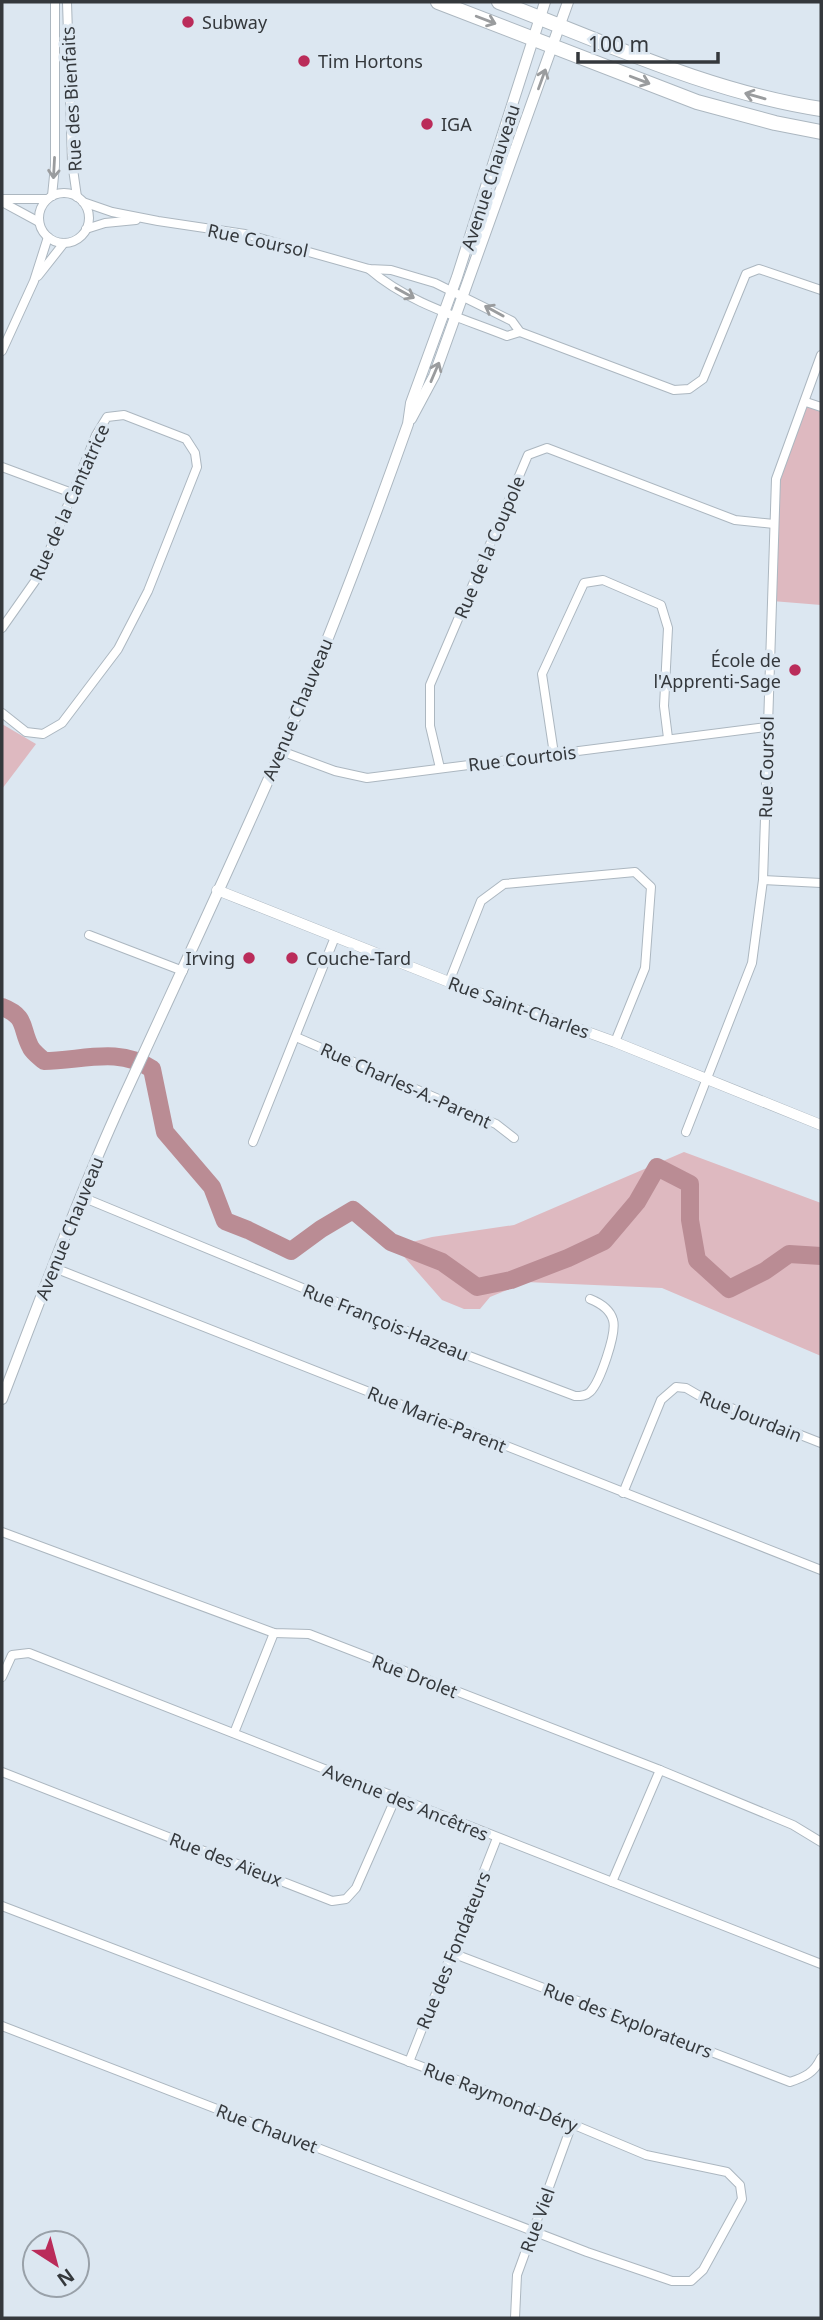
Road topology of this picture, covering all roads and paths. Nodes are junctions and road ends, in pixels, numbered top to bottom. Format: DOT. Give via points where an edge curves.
graph roads {
  1 [pos="55,2"];
  2 [pos="67,2"];
  3 [pos="438,2"];
  4 [pos="499,2"];
  5 [pos="545,2"];
  6 [pos="568,2"];
  7 [pos="541,18"];
  8 [pos="560,26"];
  9 [pos="534,39"];
  10 [pos="553,47"];
  11 [pos="821,109"];
  12 [pos="821,132"];
  13 [pos="49,197"];
  14 [pos="80,199"];
  15 [pos="2,201"];
  16 [pos="146,219"];
  17 [pos="39,222"];
  18 [pos="86,229"];
  19 [pos="48,237"];
  20 [pos="64,243"];
  21 [pos="369,269"];
  22 [pos="34,281"];
  23 [pos="821,289"];
  24 [pos="452,291"];
  25 [pos="464,296"];
  26 [pos="451,315"];
  27 [pos="520,332"];
  28 [pos="2,351"];
  29 [pos="821,355"];
  30 [pos="806,401"];
  31 [pos="821,407"];
  32 [pos="2,467"];
  33 [pos="72,493"];
  34 [pos="774,524"];
  35 [pos="2,628"];
  36 [pos="2,713"];
  37 [pos="766,727"];
  38 [pos="668,738"];
  39 [pos="281,751"];
  40 [pos="554,754"];
  41 [pos="440,768"];
  42 [pos="763,880"];
  43 [pos="821,883"];
  44 [pos="217,890"];
  45 [pos="89,935"];
  46 [pos="335,937"];
  47 [pos="183,971"];
  48 [pos="449,982"];
  49 [pos="296,1037"];
  50 [pos="615,1042"];
  51 [pos="706,1079"];
  52 [pos="821,1125"];
  53 [pos="686,1132"];
  54 [pos="514,1138"];
  55 [pos="253,1142"];
  56 [pos="82,1197"];
  57 [pos="52,1268"];
  58 [pos="590,1299"];
  59 [pos="2,1399"];
  60 [pos="821,1443"];
  61 [pos="623,1493"];
  62 [pos="2,1532"];
  63 [pos="821,1570"];
  64 [pos="274,1633"];
  65 [pos="2,1677"];
  66 [pos="234,1733"];
  67 [pos="660,1770"];
  68 [pos="2,1772"];
  69 [pos="396,1797"];
  70 [pos="497,1838"];
  71 [pos="821,1842"];
  72 [pos="612,1882"];
  73 [pos="2,1906"];
  74 [pos="452,1953"];
  75 [pos="821,1964"];
  76 [pos="2,2026"];
  77 [pos="821,2058"];
  78 [pos="409,2062"];
  79 [pos="572,2124"];
  80 [pos="533,2230"];
  81 [pos="515,2318"];
  1 -- 13 [label="street, Rue des Bienfaits, one-way" via="55,166"];
  2 -- 14 [label="street, Rue des Bienfaits" via="72,162"];
  3 -- 9 [label="highway, one-way"];
  4 -- 7 [label="highway"];
  5 -- 7 [label="main road, Avenue Chauveau"];
  6 -- 8 [label="main road"];
  7 -- 8 [label="highway"];
  7 -- 9 [label="main road, Avenue Chauveau"];
  8 -- 10 [label="main road"];
  11 -- 8 [label="highway, one-way" via="727,88"];
  9 -- 10 [label="highway"];
  9 -- 24 [label="main road, Avenue Chauveau"];
  10 -- 12 [label="highway, one-way" via="697,102"];
  25 -- 10 [label="main road, one-way"];
  13 -- 14 [label="street" via="65,193"];
  13 -- 15 [label="street"];
  13 -- 17 [label="street" via="42,205"];
  14 -- 16 [label="street, Rue Coursol"];
  14 -- 18 [label="street" via="88,215"];
  15 -- 17 [label="street"];
  16 -- 18 [label="street, Rue Coursol"];
  16 -- 21 [label="street, Rue Coursol" via="245,234"];
  17 -- 19 [label="street"];
  18 -- 20 [label="street" via="77,239"];
  19 -- 20 [label="street"];
  19 -- 22 [label="street"];
  20 -- 22 [label="street"];
  21 -- 24 [label="street, Rue Coursol" via="391,270"];
  21 -- 26 [label="street, Rue Coursol, one-way" via="384,282"];
  22 -- 28 [label="street"];
  23 -- 27 [label="street, Rue Coursol" via="759,269 746,274 703,379 689,389 674,390"];
  24 -- 25 [label="street, Rue Coursol"];
  24 -- 26 [label="main road, Avenue Chauveau"];
  25 -- 26 [label="main road"];
  27 -- 25 [label="street, Rue Coursol, one-way" via="512,321"];
  26 -- 27 [label="street, Rue Coursol" via="507,336"];
  26 -- 39 [label="main road, Avenue Chauveau" via="434,376 408,424 363,551"];
  29 -- 30 [label="street, Rue Coursol"];
  30 -- 31 [label="street"];
  30 -- 34 [label="street, Rue Coursol" via="776,479"];
  32 -- 33 [label="street"];
  33 -- 35 [label="street, Rue de la Cantatrice" via="40,574"];
  33 -- 36 [label="street, Rue de la Cantatrice" via="107,417 124,415 174,434 186,439 195,453 197,467 148,591 118,649 62,723 43,734 26,732"];
  34 -- 37 [label="street, Rue Coursol"];
  34 -- 41 [label="street, Rue de la Coupole" via="735,520 547,448 528,455 430,685 430,726"];
  37 -- 38 [label="street, Rue Courtois"];
  37 -- 42 [label="street, Rue Coursol"];
  38 -- 40 [label="street, Rue Courtois"];
  38 -- 40 [label="street" via="664,706 668,628 661,605 603,580 584,583 542,674"];
  39 -- 41 [label="street, Rue Courtois" via="367,778"];
  39 -- 44 [label="main road, Avenue Chauveau"];
  40 -- 41 [label="street, Rue Courtois"];
  42 -- 43 [label="street"];
  42 -- 51 [label="street, Rue Coursol" via="752,963"];
  44 -- 46 [label="street, Rue Saint-Charles"];
  44 -- 47 [label="main road, Avenue Chauveau"];
  45 -- 47 [label="street"];
  46 -- 48 [label="street, Rue Saint-Charles"];
  46 -- 49 [label="street"];
  47 -- 56 [label="main road, Avenue Chauveau"];
  48 -- 50 [label="street, Rue Saint-Charles"];
  48 -- 50 [label="street" via="481,901 504,884 635,872 651,887 645,968"];
  49 -- 54 [label="street, Rue Charles-A.-Parent" via="496,1124"];
  49 -- 55 [label="street"];
  50 -- 51 [label="street, Rue Saint-Charles"];
  51 -- 52 [label="street, Rue Saint-Charles"];
  51 -- 53 [label="street, Rue Coursol"];
  56 -- 57 [label="main road, Avenue Chauveau"];
  56 -- 58 [label="street, Rue François-Hazeau" via="448,1349 575,1396 590,1393 613,1337 610,1314"];
  57 -- 59 [label="main road, Avenue Chauveau"];
  57 -- 61 [label="street, Rue Marie-Parent"];
  60 -- 61 [label="street, Rue Jourdain" via="676,1387 661,1400"];
  61 -- 63 [label="street, Rue Marie-Parent"];
  62 -- 64 [label="street, Rue Drolet"];
  64 -- 66 [label="street"];
  64 -- 67 [label="street, Rue Drolet" via="309,1634"];
  65 -- 66 [label="street, Avenue des Ancêtres" via="12,1655 29,1653"];
  66 -- 69 [label="street, Avenue des Ancêtres"];
  67 -- 71 [label="street, Rue Drolet" via="793,1825"];
  67 -- 72 [label="street"];
  68 -- 69 [label="street, Rue des Aïeux" via="332,1900 346,1899 356,1888"];
  69 -- 70 [label="street, Avenue des Ancêtres"];
  70 -- 72 [label="street, Avenue des Ancêtres"];
  70 -- 74 [label="street, Rue des Fondateurs"];
  72 -- 75 [label="street, Avenue des Ancêtres"];
  73 -- 78 [label="street, Rue Raymond-Déry"];
  74 -- 77 [label="street, Rue des Explorateurs" via="790,2082 816,2069"];
  74 -- 78 [label="street, Rue des Fondateurs"];
  76 -- 80 [label="street, Rue Chauvet"];
  78 -- 79 [label="street, Rue Raymond-Déry"];
  79 -- 80 [label="street, Rue Viel"];
  79 -- 80 [label="street, Rue Raymond-Déry" via="646,2155 727,2172 740,2185 742,2199 703,2270 691,2280 672,2281"];
  80 -- 81 [label="street, Rue Viel" via="517,2274"];
}
